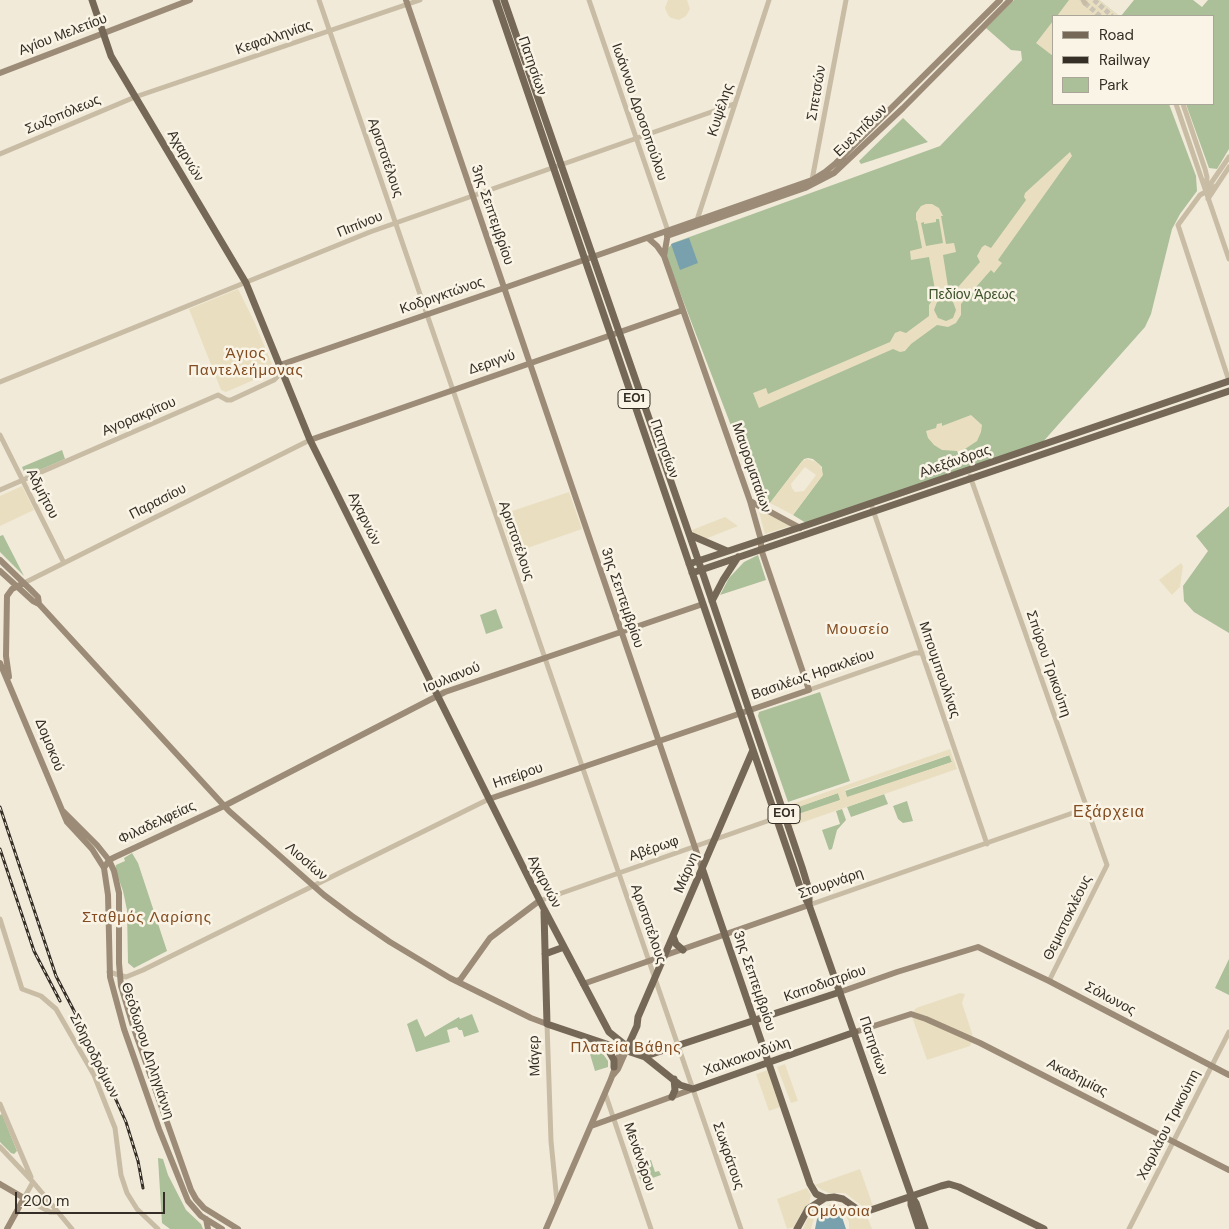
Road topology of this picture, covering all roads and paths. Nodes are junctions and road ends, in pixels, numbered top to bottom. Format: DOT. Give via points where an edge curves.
graph roads {
  1 [pos="92,0"];
  2 [pos="190,0"];
  3 [pos="319,0"];
  4 [pos="420,0"];
  5 [pos="496,0"];
  6 [pos="504,0"];
  7 [pos="589,0"];
  8 [pos="770,0"];
  9 [pos="846,0"];
  10 [pos="1000,0"];
  11 [pos="1010,0"];
  12 [pos="406,2"];
  13 [pos="329,31"];
  14 [pos="103,34"];
  15 [pos="0,73"];
  16 [pos="135,97"];
  17 [pos="734,104"];
  18 [pos="1176,105"];
  19 [pos="1183,105"];
  20 [pos="636,138"];
  21 [pos="0,154"];
  22 [pos="1229,157"];
  23 [pos="557,166"];
  24 [pos="1229,167"];
  25 [pos="1205,169"];
  26 [pos="1219,171"];
  27 [pos="812,180"];
  28 [pos="1216,186"];
  29 [pos="805,188"];
  30 [pos="1206,191"];
  31 [pos="472,197"];
  32 [pos="1208,199"];
  33 [pos="395,223"];
  34 [pos="695,224"];
  35 [pos="668,234"];
  36 [pos="648,238"];
  37 [pos="664,256"];
  38 [pos="589,258"];
  39 [pos="1229,259"];
  40 [pos="246,283"];
  41 [pos="504,288"];
  42 [pos="683,310"];
  43 [pos="427,315"];
  44 [pos="615,334"];
  45 [pos="529,364"];
  46 [pos="282,368"];
  47 [pos="1229,381"];
  48 [pos="0,382"];
  49 [pos="453,390"];
  50 [pos="1229,390"];
  51 [pos="0,434"];
  52 [pos="310,440"];
  53 [pos="968,470"];
  54 [pos="971,478"];
  55 [pos="23,480"];
  56 [pos="0,490"];
  57 [pos="750,502"];
  58 [pos="871,504"];
  59 [pos="873,511"];
  60 [pos="800,528"];
  61 [pos="690,535"];
  62 [pos="761,540"];
  63 [pos="760,549"];
  64 [pos="727,551"];
  65 [pos="738,557"];
  66 [pos="0,560"];
  67 [pos="699,560"];
  68 [pos="64,563"];
  69 [pos="689,564"];
  70 [pos="702,570"];
  71 [pos="0,571"];
  72 [pos="692,573"];
  73 [pos="24,583"];
  74 [pos="17,586"];
  75 [pos="712,601"];
  76 [pos="39,604"];
  77 [pos="703,604"];
  78 [pos="621,632"];
  79 [pos="922,653"];
  80 [pos="545,658"];
  81 [pos="0,663"];
  82 [pos="12,689"];
  83 [pos="808,690"];
  84 [pos="438,696"];
  85 [pos="749,710"];
  86 [pos="740,713"];
  87 [pos="758,739"];
  88 [pos="659,741"];
  89 [pos="753,750"];
  90 [pos="582,767"];
  91 [pos="761,774"];
  92 [pos="742,776"];
  93 [pos="489,799"];
  94 [pos="224,806"];
  95 [pos="1087,808"];
  96 [pos="62,809"];
  97 [pos="776,818"];
  98 [pos="714,839"];
  99 [pos="987,844"];
  100 [pos="695,846"];
  101 [pos="109,860"];
  102 [pos="1107,865"];
  103 [pos="104,868"];
  104 [pos="702,868"];
  105 [pos="619,873"];
  106 [pos="314,886"];
  107 [pos="540,901"];
  108 [pos="809,905"];
  109 [pos="544,909"];
  110 [pos="0,919"];
  111 [pos="725,935"];
  112 [pos="673,936"];
  113 [pos="564,947"];
  114 [pos="978,947"];
  115 [pos="683,950"];
  116 [pos="545,954"];
  117 [pos="666,955"];
  118 [pos="649,961"];
  119 [pos="109,972"];
  120 [pos="120,976"];
  121 [pos="655,979"];
  122 [pos="1049,981"];
  123 [pos="459,982"];
  124 [pos="583,984"];
  125 [pos="840,992"];
  126 [pos="911,1014"];
  127 [pos="638,1017"];
  128 [pos="754,1021"];
  129 [pos="547,1024"];
  130 [pos="635,1030"];
  131 [pos="854,1032"];
  132 [pos="1229,1032"];
  133 [pos="605,1044"];
  134 [pos="678,1046"];
  135 [pos="625,1048"];
  136 [pos="642,1051"];
  137 [pos="768,1063"];
  138 [pos="1212,1066"];
  139 [pos="614,1067"];
  140 [pos="1229,1075"];
  141 [pos="612,1076"];
  142 [pos="674,1079"];
  143 [pos="693,1089"];
  144 [pos="605,1094"];
  145 [pos="672,1097"];
  146 [pos="0,1104"];
  147 [pos="614,1118"];
  148 [pos="591,1126"];
  149 [pos="1173,1142"];
  150 [pos="0,1147"];
  151 [pos="21,1153"];
  152 [pos="10,1158"];
  153 [pos="1229,1170"];
  154 [pos="33,1182"];
  155 [pos="0,1184"];
  156 [pos="911,1196"];
  157 [pos="24,1198"];
  158 [pos="825,1198"];
  159 [pos="557,1202"];
  160 [pos="57,1212"];
  161 [pos="206,1219"];
  162 [pos="223,1227"];
  163 [pos="7,1229"];
  164 [pos="72,1229"];
  165 [pos="158,1229"];
  166 [pos="208,1229"];
  167 [pos="238,1229"];
  168 [pos="546,1229"];
  169 [pos="651,1229"];
  170 [pos="741,1229"];
  171 [pos="797,1229"];
  172 [pos="919,1229"];
  173 [pos="925,1229"];
  174 [pos="1044,1229"];
  175 [pos="1130,1229"];
  1 -- 14 [label="main road, Αχαρνών"];
  2 -- 14 [label="main road, Αγίου Μελετίου"];
  3 -- 13 [label="street, Αριστοτέλους"];
  4 -- 12 [label="street, Κεφαλληνίας"];
  5 -- 23 [label="main road, Πατησίων / ΕΟ1"];
  6 -- 23 [label="main road, Πατησίων / ΕΟ1"];
  7 -- 20 [label="street, Ιωάννου Δροσοπούλου"];
  8 -- 17 [label="street, Κυψέλης"];
  9 -- 27 [label="street, Σπετσών"];
  10 -- 27 [label="main road, Ευελπίδων" via="836,163"];
  11 -- 29 [label="main road, Ευελπίδων" via="842,167"];
  12 -- 13 [label="street, Κεφαλληνίας"];
  12 -- 31 [label="main road, 3ης Σεπτεμβρίου"];
  13 -- 16 [label="street, Κεφαλληνίας"];
  13 -- 33 [label="street, Αριστοτέλους"];
  14 -- 15 [label="main road, Αγίου Μελετίου"];
  14 -- 16 [label="main road, Αχαρνών"];
  16 -- 21 [label="street, Σωζοπόλεως"];
  16 -- 40 [label="main road, Αχαρνών"];
  17 -- 20 [label="street, Πιπίνου"];
  17 -- 34 [label="street, Κυψέλης"];
  18 -- 30 [label="street"];
  19 -- 25 [label="street"];
  20 -- 23 [label="street, Πιπίνου"];
  20 -- 35 [label="street, Ιωάννου Δροσοπούλου"];
  22 -- 26 [label="street"];
  23 -- 31 [label="street, Πιπίνου"];
  23 -- 38 [label="main road, Πατησίων / ΕΟ1"];
  24 -- 28 [label="street"];
  25 -- 26 [label="street" via="1212,173"];
  25 -- 30 [label="street"];
  26 -- 30 [label="street"];
  27 -- 29 [label="street"];
  27 -- 34 [label="main road, Ευελπίδων"];
  28 -- 30 [label="street"];
  28 -- 32 [label="street"];
  29 -- 34 [label="main road, Ευελπίδων"];
  30 -- 32 [label="street"];
  30 -- 47 [label="street" via="1178,225"];
  31 -- 33 [label="street, Πιπίνου"];
  31 -- 41 [label="main road, 3ης Σεπτεμβρίου"];
  32 -- 39 [label="street"];
  33 -- 40 [label="street, Πιπίνου"];
  33 -- 43 [label="street, Αριστοτέλους"];
  34 -- 35 [label="main road, Κοδριγκτώνος"];
  35 -- 36 [label="main road, Κοδριγκτώνος"];
  35 -- 37 [label="main road, Μαυροματαίων"];
  36 -- 37 [label="main road, Μαυροματαίων"];
  36 -- 38 [label="main road, Κοδριγκτώνος"];
  37 -- 42 [label="main road, Μαυροματαίων"];
  38 -- 41 [label="main road, Κοδριγκτώνος"];
  38 -- 44 [label="main road, Πατησίων / ΕΟ1"];
  40 -- 46 [label="main road, Αχαρνών"];
  40 -- 48 [label="street, Πιπίνου"];
  41 -- 43 [label="main road, Κοδριγκτώνος"];
  41 -- 45 [label="main road, 3ης Σεπτεμβρίου"];
  42 -- 44 [label="main road, Δεριγνύ"];
  42 -- 57 [label="main road, Μαυροματαίων"];
  43 -- 46 [label="main road, Κοδριγκτώνος"];
  43 -- 49 [label="street, Αριστοτέλους"];
  44 -- 45 [label="main road, Δεριγνύ"];
  44 -- 61 [label="main road, Πατησίων / ΕΟ1"];
  44 -- 69 [label="main road, Πατησίων / ΕΟ1"];
  45 -- 49 [label="main road, Δεριγνύ"];
  45 -- 78 [label="main road, 3ης Σεπτεμβρίου"];
  46 -- 52 [label="main road, Αχαρνών"];
  46 -- 55 [label="street, Αγορακρίτου" via="274,380 231,400 218,395"];
  47 -- 53 [label="main road, Αλεξάνδρας"];
  49 -- 52 [label="main road, Δεριγνύ"];
  49 -- 80 [label="street, Αριστοτέλους"];
  50 -- 54 [label="main road, Αλεξάνδρας"];
  51 -- 55 [label="street, Αδμήτου"];
  52 -- 68 [label="street, Παρασίου"];
  52 -- 84 [label="main road, Αχαρνών"];
  53 -- 54 [label="street, Σπύρου Τρικούπη"];
  53 -- 58 [label="main road, Αλεξάνδρας"];
  54 -- 59 [label="main road, Αλεξάνδρας"];
  54 -- 95 [label="street, Σπύρου Τρικούπη"];
  55 -- 56 [label="street, Αγορακρίτου"];
  55 -- 68 [label="street, Αδμήτου"];
  57 -- 60 [label="main road"];
  57 -- 62 [label="main road, Μαυροματαίων"];
  58 -- 59 [label="street, Μπουμπουλίνας"];
  58 -- 60 [label="main road, Αλεξάνδρας"];
  59 -- 63 [label="main road, Αλεξάνδρας"];
  59 -- 79 [label="street, Μπουμπουλίνας"];
  60 -- 62 [label="main road, Αλεξάνδρας"];
  61 -- 64 [label="main road"];
  61 -- 67 [label="main road, Πατησίων / ΕΟ1"];
  62 -- 63 [label="main road, Μαυροματαίων"];
  62 -- 64 [label="main road, Αλεξάνδρας"];
  63 -- 65 [label="main road, Αλεξάνδρας"];
  63 -- 83 [label="main road, Μαυροματαίων"];
  64 -- 67 [label="main road, Αλεξάνδρας"];
  65 -- 70 [label="main road, Αλεξάνδρας"];
  65 -- 75 [label="main road"];
  66 -- 73 [label="main road, Λιοσίων"];
  67 -- 69 [label="main road, Αλεξάνδρας"];
  67 -- 70 [label="main road, Πατησίων / ΕΟ1"];
  68 -- 73 [label="street, Παρασίου"];
  69 -- 72 [label="main road, Πατησίων / ΕΟ1"];
  70 -- 72 [label="main road, Αλεξάνδρας"];
  70 -- 75 [label="main road, Πατησίων / ΕΟ1"];
  71 -- 74 [label="main road, Λιοσίων"];
  72 -- 77 [label="main road, Πατησίων / ΕΟ1"];
  73 -- 74 [label="main road, Παρασίου"];
  73 -- 76 [label="main road, Λιοσίων" via="38,597"];
  74 -- 76 [label="main road, Λιοσίων"];
  74 -- 82 [label="main road, Δομοκού" via="7,596 6,658"];
  75 -- 85 [label="main road, Πατησίων / ΕΟ1"];
  76 -- 94 [label="main road, Λιοσίων"];
  77 -- 78 [label="main road, Ιουλιανού"];
  77 -- 86 [label="main road, Πατησίων / ΕΟ1"];
  78 -- 80 [label="main road, Ιουλιανού"];
  78 -- 88 [label="main road, 3ης Σεπτεμβρίου"];
  79 -- 83 [label="street, Βασιλέως Ηρακλείου"];
  79 -- 99 [label="street, Μπουμπουλίνας"];
  80 -- 84 [label="main road, Ιουλιανού"];
  80 -- 90 [label="street, Αριστοτέλους"];
  81 -- 82 [label="main road, Δομοκού"];
  82 -- 96 [label="main road, Δομοκού"];
  83 -- 85 [label="main road, Βασιλέως Ηρακλείου"];
  84 -- 93 [label="main road, Αχαρνών"];
  84 -- 94 [label="main road, Ιουλιανού"];
  85 -- 86 [label="main road, Βασιλέως Ηρακλείου"];
  85 -- 87 [label="main road, Πατησίων / ΕΟ1"];
  86 -- 88 [label="main road, Ηπείρου"];
  86 -- 89 [label="main road, Πατησίων / ΕΟ1"];
  87 -- 89 [label="main road, Μάρνη"];
  87 -- 108 [label="main road, Πατησίων / ΕΟ1" via="809,890"];
  88 -- 90 [label="main road, Ηπείρου"];
  88 -- 100 [label="main road, 3ης Σεπτεμβρίου"];
  89 -- 91 [label="main road, Πατησίων / ΕΟ1"];
  89 -- 92 [label="main road, Μάρνη"];
  90 -- 93 [label="main road, Ηπείρου"];
  90 -- 105 [label="street, Αριστοτέλους"];
  91 -- 92 [label="main road" via="749,770"];
  91 -- 97 [label="main road, Πατησίων / ΕΟ1"];
  92 -- 98 [label="main road, Μάρνη"];
  93 -- 106 [label="street, Ηπείρου"];
  93 -- 107 [label="main road, Αχαρνών"];
  94 -- 101 [label="main road, Φιλαδελφείας"];
  94 -- 106 [label="main road, Λιοσίων"];
  95 -- 99 [label="street, Στουρνάρη"];
  95 -- 102 [label="street, Σπύρου Τρικούπη"];
  96 -- 101 [label="main road, Θεόδωρου Δηληγιάννη"];
  96 -- 103 [label="main road, Θεόδωρου Δηληγιάννη" via="71,829 92,849"];
  97 -- 98 [label="street, Αβέρωφ"];
  97 -- 108 [label="main road, Πατησίων / ΕΟ1"];
  98 -- 100 [label="street, Αβέρωφ"];
  98 -- 104 [label="main road, Μάρνη"];
  99 -- 108 [label="street, Στουρνάρη"];
  100 -- 104 [label="main road, 3ης Σεπτεμβρίου"];
  100 -- 105 [label="street, Αβέρωφ"];
  101 -- 103 [label="main road, Φιλαδελφείας"];
  101 -- 120 [label="main road, Θεόδωρου Δηληγιάννη" via="120,893"];
  102 -- 122 [label="street, Θεμιστοκλέους"];
  103 -- 119 [label="main road, Θεόδωρου Δηληγιάννη" via="108,895"];
  104 -- 111 [label="main road, 3ης Σεπτεμβρίου"];
  104 -- 112 [label="main road, Μάρνη"];
  105 -- 107 [label="street, Αβέρωφ"];
  105 -- 118 [label="street, Αριστοτέλους"];
  106 -- 120 [label="street, Ηπείρου" via="144,970"];
  106 -- 123 [label="main road, Λιοσίων" via="395,945"];
  107 -- 109 [label="main road, Αχαρνών"];
  107 -- 123 [label="main road" via="490,938"];
  108 -- 111 [label="main road, Στουρνάρη"];
  108 -- 125 [label="main road, Πατησίων / ΕΟ1"];
  109 -- 113 [label="main road, Αχαρνών"];
  109 -- 116 [label="main road, Μάγερ"];
  110 -- 165 [label="street, Σιδηροδρόμων" via="22,989 52,1004 98,1082 112,1121 127,1193 137,1209"];
  111 -- 115 [label="main road, Στουρνάρη"];
  111 -- 128 [label="main road, 3ης Σεπτεμβρίου"];
  112 -- 115 [label="main road"];
  112 -- 117 [label="main road, Μάρνη"];
  113 -- 116 [label="main road"];
  113 -- 124 [label="main road, Αχαρνών"];
  114 -- 122 [label="main road, Σόλωνος"];
  114 -- 125 [label="main road, Καποδιστρίου"];
  115 -- 117 [label="main road, Στουρνάρη"];
  116 -- 129 [label="main road, Μάγερ"];
  117 -- 118 [label="main road, Στουρνάρη"];
  117 -- 121 [label="main road, Μάρνη"];
  118 -- 121 [label="street, Αριστοτέλους"];
  118 -- 124 [label="main road, Στουρνάρη"];
  119 -- 120 [label="street"];
  119 -- 161 [label="main road, Θεόδωρου Δηληγιάννη" via="124,1029 170,1156 188,1201"];
  120 -- 162 [label="main road, Θεόδωρου Δηληγιάννη" via="132,1022 192,1190 196,1199"];
  121 -- 127 [label="main road, Μάρνη"];
  121 -- 134 [label="street, Αριστοτέλους"];
  122 -- 138 [label="main road, Σόλωνος"];
  123 -- 129 [label="main road, Λιοσίων"];
  124 -- 135 [label="main road, Αχαρνών" via="609,1032"];
  125 -- 128 [label="main road, Καποδιστρίου"];
  125 -- 131 [label="main road, Πατησίων / ΕΟ1"];
  126 -- 131 [label="main road, Χαλκοκονδύλη"];
  126 -- 149 [label="main road, Ακαδημίας" via="973,1039"];
  127 -- 130 [label="main road, Μάρνη"];
  127 -- 135 [label="main road, Μάρνη"];
  128 -- 134 [label="main road, Καποδιστρίου"];
  128 -- 137 [label="main road, 3ης Σεπτεμβρίου"];
  129 -- 133 [label="main road, Λιοσίων"];
  129 -- 159 [label="street, Μάγερ" via="551,1140"];
  130 -- 135 [label="main road, Μάρνη"];
  130 -- 136 [label="main road" via="636,1041"];
  131 -- 137 [label="main road, Χαλκοκονδύλη"];
  131 -- 156 [label="main road, Πατησίων / ΕΟ1"];
  132 -- 138 [label="street, Χαριλάου Τρικούπη"];
  133 -- 135 [label="main road, Λιοσίων"];
  133 -- 139 [label="main road" via="614,1060"];
  134 -- 136 [label="main road, Καποδιστρίου" via="652,1054"];
  134 -- 143 [label="street, Αριστοτέλους"];
  135 -- 136 [label="main road, Καποδιστρίου"];
  135 -- 139 [label="main road, Μάρνη"];
  135 -- 141 [label="main road, Μάρνη"];
  135 -- 142 [label="main road" via="647,1058"];
  137 -- 143 [label="main road, Χαλκοκονδύλη"];
  137 -- 158 [label="main road, 3ης Σεπτεμβρίου" via="811,1187"];
  138 -- 140 [label="main road, Σόλωνος"];
  138 -- 149 [label="street, Χαριλάου Τρικούπη"];
  139 -- 141 [label="main road, Μάρνη"];
  141 -- 144 [label="main road, Μάρνη"];
  142 -- 143 [label="main road"];
  142 -- 145 [label="main road"];
  143 -- 145 [label="main road, Χαλκοκονδύλη"];
  143 -- 170 [label="street, Σωκράτους"];
  144 -- 147 [label="street, Μενάνδρου"];
  144 -- 148 [label="main road, Μάρνη"];
  145 -- 147 [label="main road, Χαλκοκονδύλη"];
  146 -- 151 [label="street"];
  147 -- 148 [label="main road, Χαλκοκονδύλη"];
  147 -- 169 [label="street, Μενάνδρου"];
  148 -- 159 [label="main road, Μάρνη"];
  149 -- 153 [label="main road, Ακαδημίας"];
  149 -- 175 [label="street, Χαριλάου Τρικούπη"];
  150 -- 152 [label="street"];
  151 -- 152 [label="street"];
  151 -- 154 [label="street"];
  152 -- 154 [label="street"];
  154 -- 157 [label="street"];
  154 -- 160 [label="street"];
  155 -- 157 [label="main road"];
  156 -- 158 [label="main road" via="865,1212 843,1199"];
  156 -- 172 [label="main road, ΕΟ1"];
  156 -- 173 [label="main road, ΕΟ1"];
  156 -- 174 [label="main road" via="952,1185"];
  157 -- 160 [label="street" via="50,1212"];
  157 -- 163 [label="main road"];
  158 -- 171 [label="main road" via="808,1209"];
  159 -- 168 [label="main road, Μάρνη"];
  160 -- 164 [label="street"];
  161 -- 162 [label="main road, Θεόδωρου Δηληγιάννη"];
  161 -- 166 [label="main road"];
  162 -- 167 [label="main road, Θεόδωρου Δηληγιάννη"];
}
